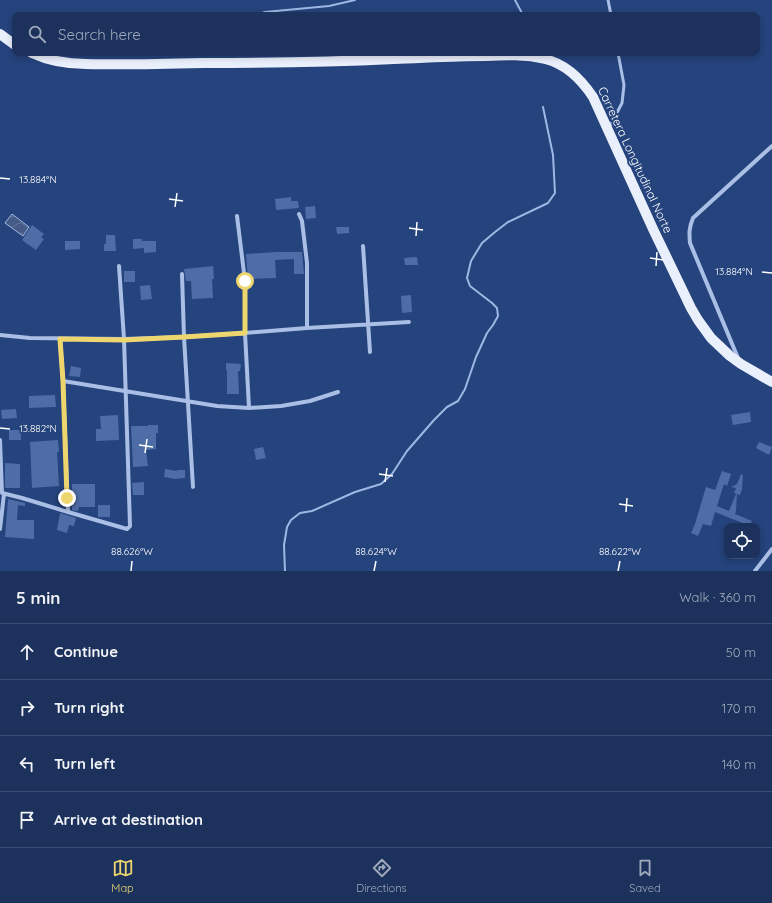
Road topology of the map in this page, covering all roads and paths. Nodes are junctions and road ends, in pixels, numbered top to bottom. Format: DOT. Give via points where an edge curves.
graph roads {
  1 [pos="608,0"];
  2 [pos="610,12"];
  3 [pos="0,34"];
  4 [pos="12,43"];
  5 [pos="40,56"];
  6 [pos="466,56"];
  7 [pos="530,56"];
  8 [pos="619,56"];
  9 [pos="608,130"];
  10 [pos="772,146"];
  11 [pos="299,214"];
  12 [pos="237,216"];
  13 [pos="364,246"];
  14 [pos="119,266"];
  15 [pos="182,274"];
  16 [pos="409,322"];
  17 [pos="368,324"];
  18 [pos="306,328"];
  19 [pos="245,333"];
  20 [pos="0,335"];
  21 [pos="184,337"];
  22 [pos="60,339"];
  23 [pos="124,340"];
  24 [pos="370,352"];
  25 [pos="741,364"];
  26 [pos="63,381"];
  27 [pos="772,382"];
  28 [pos="125,391"];
  29 [pos="338,392"];
  30 [pos="187,402"];
  31 [pos="249,408"];
  32 [pos="0,440"];
  33 [pos="192,487"];
  34 [pos="4,494"];
  35 [pos="68,512"];
  36 [pos="0,529"];
  37 [pos="772,549"];
  38 [pos="755,571"];
  1 -- 2 [label="lane"];
  3 -- 4 [label="main road"];
  5 -- 6 [label="main road, Carretera Longitudinal Norte" via="58,62 102,65 283,63"];
  7 -- 9 [label="main road, Carretera Longitudinal Norte" via="552,61 577,76 593,97"];
  8 -- 9 [label="lane" via="624,85 622,103"];
  9 -- 25 [label="main road, Carretera Longitudinal Norte" via="691,308 711,338"];
  10 -- 25 [label="street" via="693,218 689,231 690,243"];
  11 -- 18 [label="street" via="307,263"];
  12 -- 19 [label="street" via="245,281"];
  13 -- 17 [label="street"];
  14 -- 23 [label="street"];
  15 -- 21 [label="street"];
  16 -- 17 [label="street"];
  17 -- 18 [label="street"];
  17 -- 24 [label="street"];
  18 -- 19 [label="street"];
  19 -- 21 [label="street"];
  19 -- 31 [label="street"];
  20 -- 22 [label="street"];
  21 -- 23 [label="street"];
  21 -- 30 [label="street"];
  22 -- 23 [label="street"];
  22 -- 26 [label="street"];
  23 -- 28 [label="street"];
  25 -- 27 [label="main road, Carretera Longitudinal Norte"];
  26 -- 28 [label="street"];
  26 -- 35 [label="street"];
  28 -- 30 [label="street"];
  28 -- 35 [label="street" via="130,526 127,529"];
  29 -- 31 [label="street" via="310,401"];
  30 -- 31 [label="street"];
  30 -- 33 [label="street"];
  32 -- 34 [label="street"];
  34 -- 35 [label="street"];
  34 -- 36 [label="street"];
  37 -- 38 [label="street"];
}
